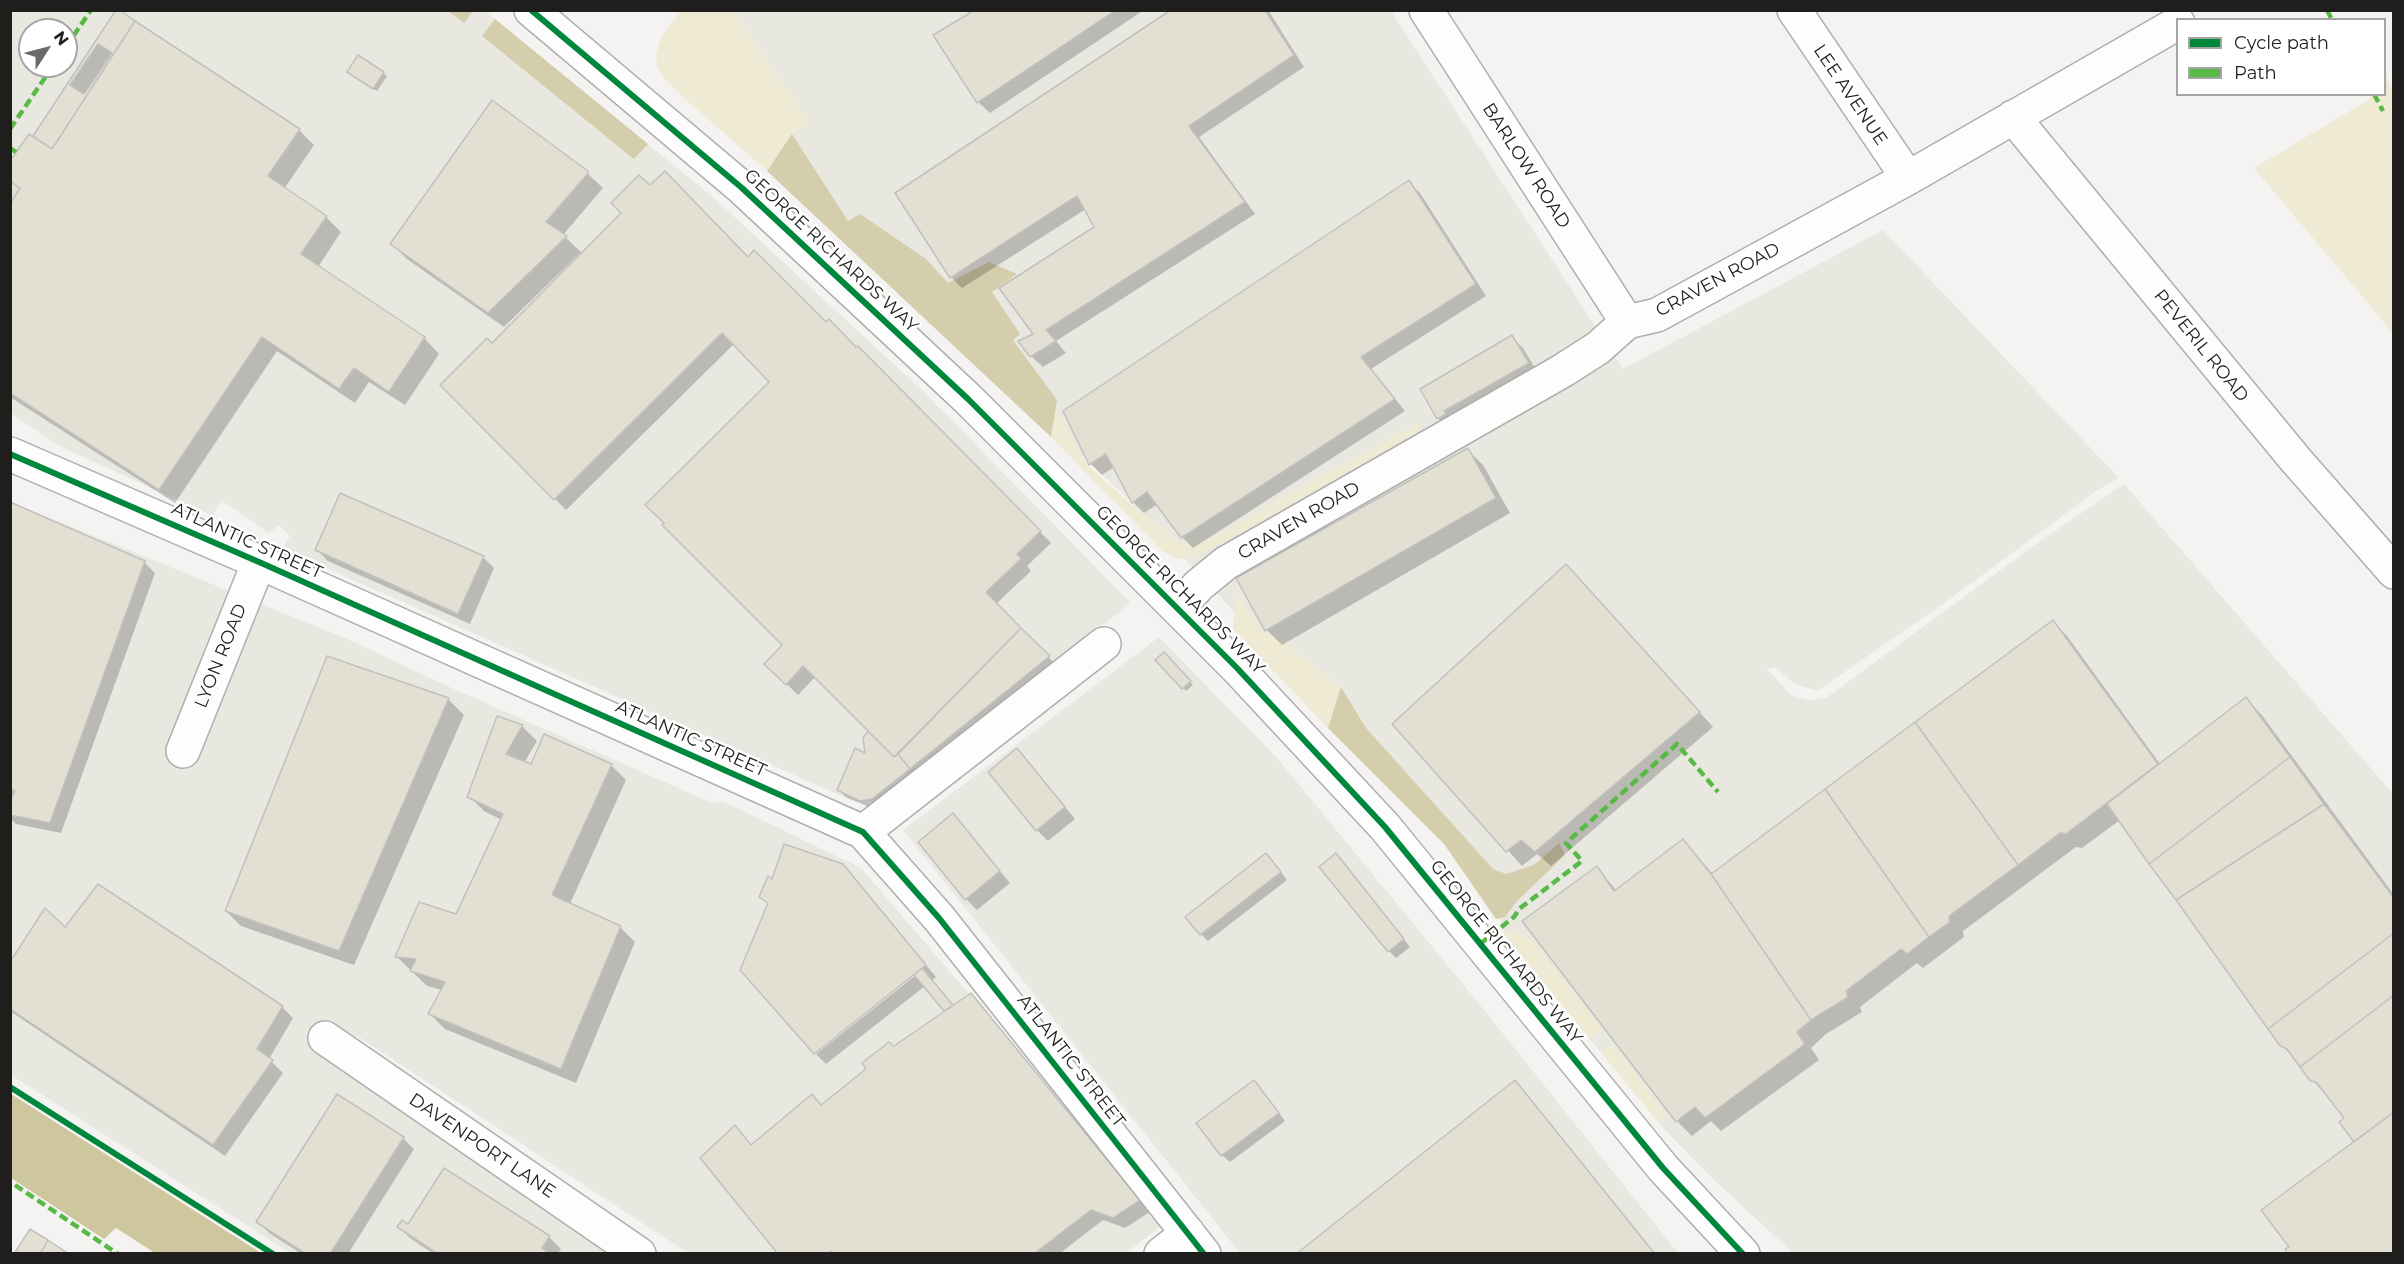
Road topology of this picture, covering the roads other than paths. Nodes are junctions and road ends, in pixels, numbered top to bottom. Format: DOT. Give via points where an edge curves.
graph roads {
  1 [pos="531,10"];
  2 [pos="1426,10"];
  3 [pos="1794,10"];
  4 [pos="2176,23"];
  5 [pos="2013,117"];
  6 [pos="1908,178"];
  7 [pos="1627,322"];
  8 [pos="10,454"];
  9 [pos="259,562"];
  10 [pos="2394,572"];
  11 [pos="1178,608"];
  12 [pos="1104,644"];
  13 [pos="183,751"];
  14 [pos="863,832"];
  15 [pos="325,1038"];
  16 [pos="1196,1243"];
  17 [pos="639,1254"];
  18 [pos="1161,1254"];
  19 [pos="1743,1254"];
  1 -- 11 [label="street, GEORGE RICHARDS WAY" via="751,196 968,399"];
  2 -- 7 [label="street, BARLOW ROAD"];
  3 -- 6 [label="street, LEE AVENUE"];
  4 -- 5 [label="street, CRAVEN ROAD"];
  5 -- 6 [label="street, CRAVEN ROAD"];
  5 -- 10 [label="street, PEVERIL ROAD" via="2295,459"];
  6 -- 7 [label="street, CRAVEN ROAD" via="1657,315"];
  7 -- 11 [label="street, CRAVEN ROAD" via="1598,348 1562,371 1226,563"];
  8 -- 9 [label="street, ATLANTIC STREET"];
  9 -- 13 [label="street, LYON ROAD"];
  9 -- 14 [label="street, ATLANTIC STREET"];
  11 -- 19 [label="street, GEORGE RICHARDS WAY" via="1384,827 1663,1168"];
  12 -- 14 [label="street"];
  14 -- 16 [label="street, ATLANTIC STREET" via="939,918"];
  15 -- 17 [label="street, DAVENPORT LANE"];
  16 -- 18 [label="street"];
}
